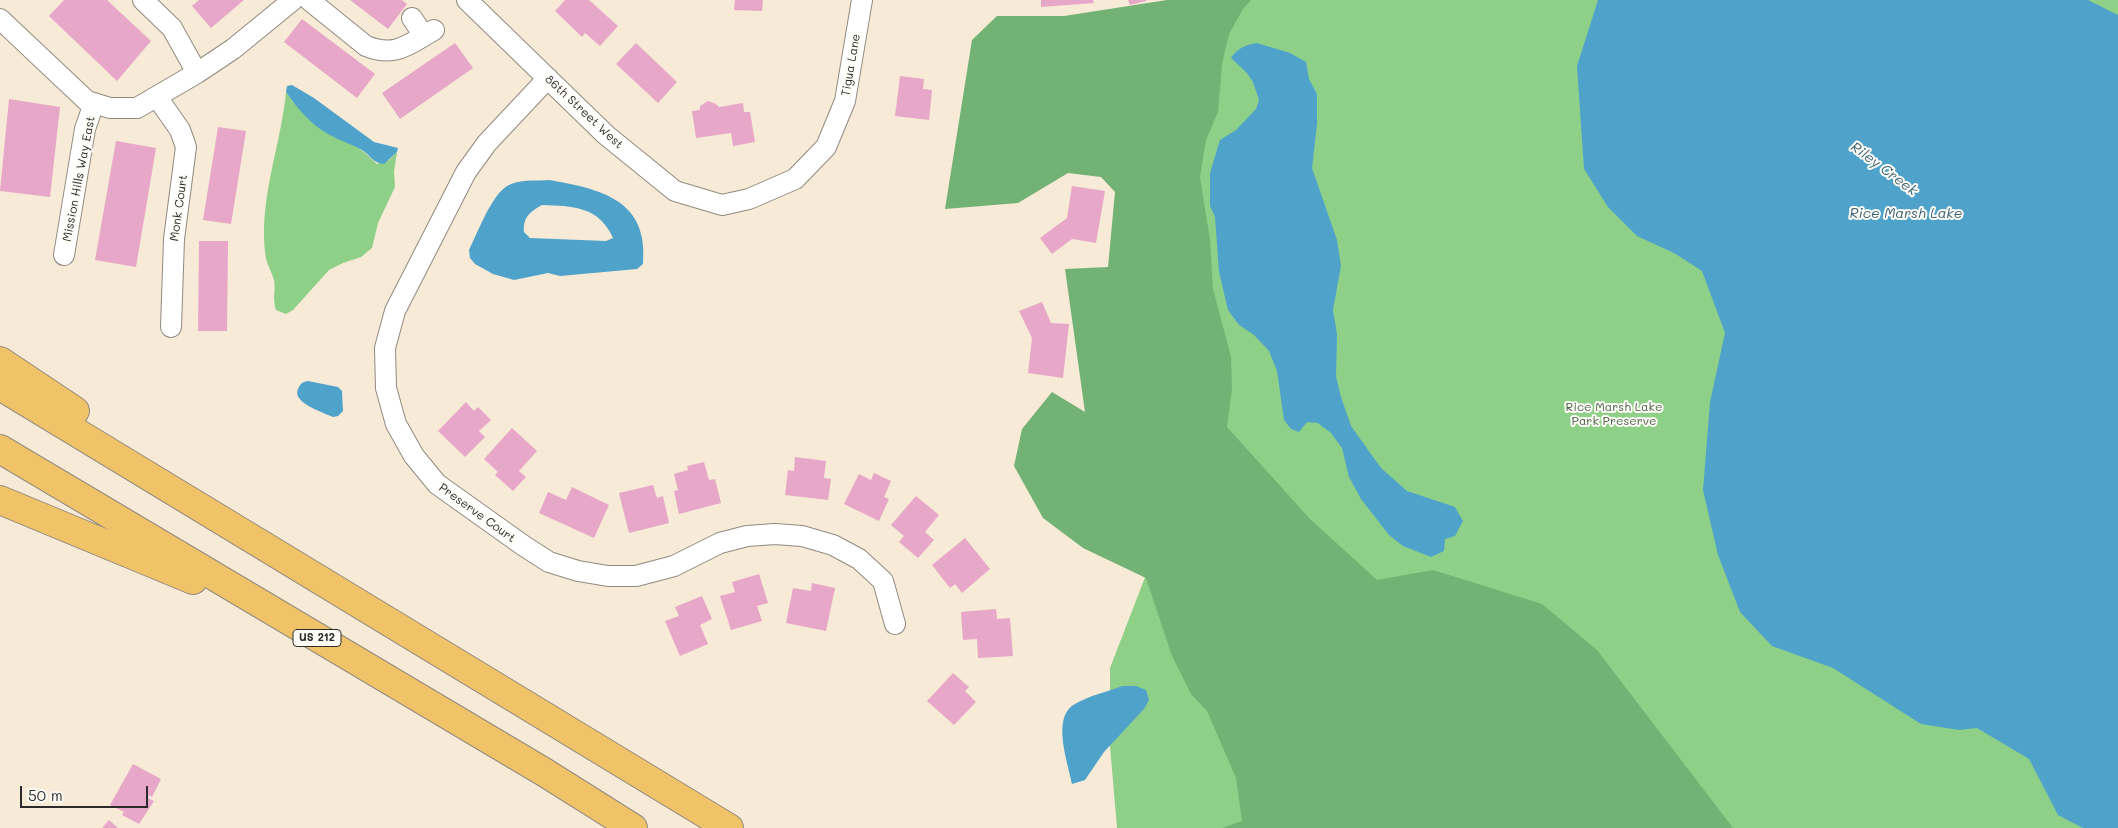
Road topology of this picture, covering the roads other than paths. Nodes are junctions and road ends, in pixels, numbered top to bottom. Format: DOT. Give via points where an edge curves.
graph roads {
  1 [pos="144,0"];
  2 [pos="293,0"];
  3 [pos="309,0"];
  4 [pos="467,0"];
  5 [pos="862,0"];
  6 [pos="0,18"];
  7 [pos="412,18"];
  8 [pos="197,73"];
  9 [pos="548,78"];
  10 [pos="158,97"];
  11 [pos="94,103"];
  12 [pos="715,203"];
  13 [pos="64,255"];
  14 [pos="171,327"];
  15 [pos="0,361"];
  16 [pos="0,386"];
  17 [pos="0,449"];
  18 [pos="0,500"];
  19 [pos="214,516"];
  20 [pos="282,617"];
  21 [pos="895,624"];
  22 [pos="633,828"];
  23 [pos="729,828"];
  1 -- 8 [label="street" via="172,28"];
  2 -- 8 [label="street, Mission Hills Way East" via="233,49"];
  3 -- 7 [label="street" via="366,46 386,52 401,50 429,33"];
  4 -- 9 [label="street, 86th Street West"];
  5 -- 12 [label="street, Tigua Lane" via="845,101 826,147 794,180 749,198 722,205"];
  6 -- 11 [label="street, Mission Hills Way East" via="87,101"];
  8 -- 10 [label="street, Mission Hills Way East"];
  9 -- 12 [label="street, 86th Street West" via="606,135 675,192"];
  9 -- 21 [label="street, Preserve Court" via="487,143 466,172 395,310 384,348 386,388 396,424 414,456 437,484 549,562 608,576 636,576 674,566 720,543 746,536 802,536 833,545 859,559 883,580"];
  10 -- 11 [label="street, Mission Hills Way East" via="137,108 110,108"];
  10 -- 14 [label="street, Monk Court" via="180,130 186,147 174,240"];
  11 -- 13 [label="street, Mission Hills Way East" via="85,130"];
  15 -- 19 [label="highway" via="148,460"];
  16 -- 19 [label="highway"];
  17 -- 20 [label="highway, US 212"];
  18 -- 20 [label="highway"];
  19 -- 23 [label="highway"];
  20 -- 22 [label="highway, US 212"];
}
